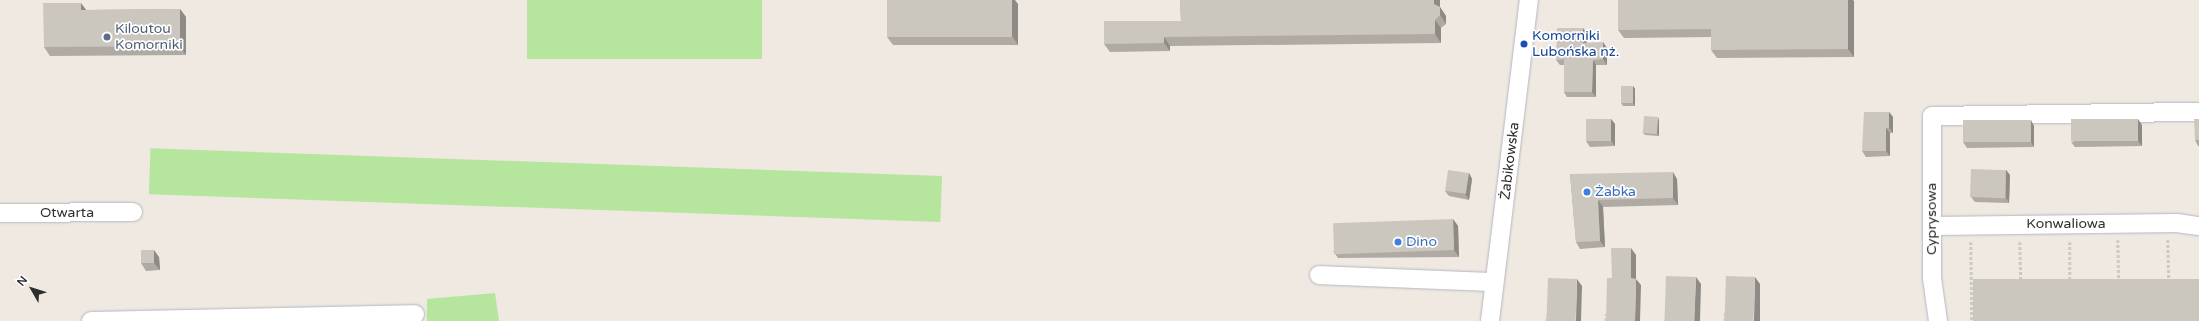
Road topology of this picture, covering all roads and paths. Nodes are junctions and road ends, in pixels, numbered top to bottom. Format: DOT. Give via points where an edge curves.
graph roads {
  1 [pos="1529,0"];
  2 [pos="2199,112"];
  3 [pos="133,212"];
  4 [pos="0,213"];
  5 [pos="2118,223"];
  6 [pos="2168,223"];
  7 [pos="2019,224"];
  8 [pos="2069,224"];
  9 [pos="1971,225"];
  10 [pos="1933,226"];
  11 [pos="2199,226"];
  12 [pos="1319,275"];
  13 [pos="1494,282"];
  14 [pos="2021,291"];
  15 [pos="2070,291"];
  16 [pos="2120,291"];
  17 [pos="2169,291"];
  18 [pos="1731,312"];
  19 [pos="415,314"];
  20 [pos="1611,314"];
  21 [pos="1552,315"];
  22 [pos="91,321"];
  23 [pos="1490,321"];
  24 [pos="1547,321"];
  25 [pos="1606,321"];
  26 [pos="1725,321"];
  27 [pos="1938,321"];
  28 [pos="1972,321"];
  1 -- 13 [label="street, Żabikowska"];
  2 -- 10 [label="street, Cyprysowa" via="1932,116"];
  3 -- 4 [label="street, Otwarta"];
  5 -- 6 [label="street, Konwaliowa"];
  5 -- 8 [label="street, Konwaliowa"];
  5 -- 16 [label="path"];
  6 -- 11 [label="street, Konwaliowa" via="2191,223"];
  6 -- 17 [label="path"];
  7 -- 8 [label="street, Konwaliowa"];
  7 -- 9 [label="street, Konwaliowa"];
  7 -- 14 [label="path"];
  8 -- 15 [label="path"];
  9 -- 10 [label="street, Konwaliowa"];
  9 -- 28 [label="path"];
  10 -- 27 [label="street, Cyprysowa" via="1932,278"];
  12 -- 13 [label="street"];
  13 -- 23 [label="street, Żabikowska"];
  18 -- 26 [label="path" via="1725,313"];
  19 -- 22 [label="street"];
  20 -- 25 [label="path" via="1606,314"];
  21 -- 24 [label="path" via="1547,315"];
}
